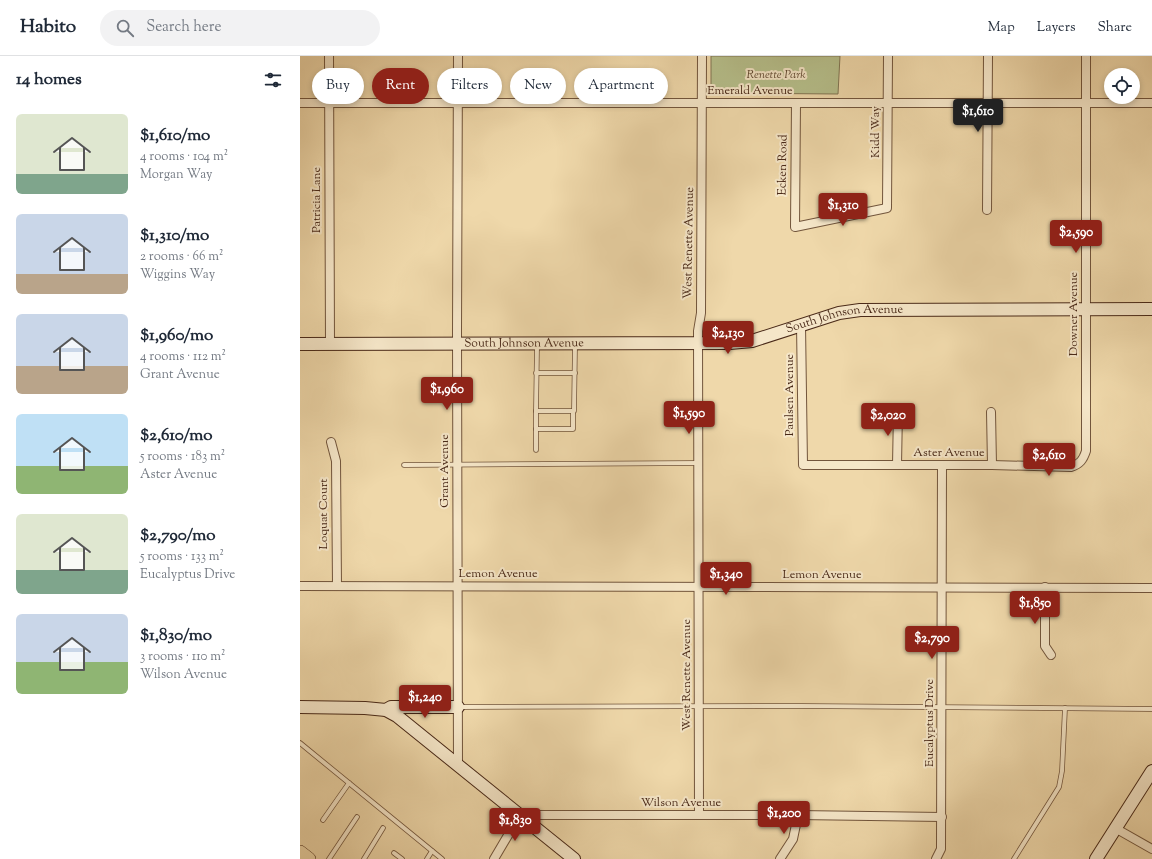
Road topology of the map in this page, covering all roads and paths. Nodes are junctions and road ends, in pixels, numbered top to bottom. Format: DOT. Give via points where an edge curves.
graph roads {
  1 [pos="329,56"];
  2 [pos="458,56"];
  3 [pos="702,56"];
  4 [pos="888,56"];
  5 [pos="988,56"];
  6 [pos="1086,56"];
  7 [pos="329,68"];
  8 [pos="458,68"];
  9 [pos="300,103"];
  10 [pos="312,103"];
  11 [pos="437,103"];
  12 [pos="502,103"];
  13 [pos="702,103"];
  14 [pos="796,103"];
  15 [pos="888,103"];
  16 [pos="988,103"];
  17 [pos="1086,103"];
  18 [pos="1152,103"];
  19 [pos="328,104"];
  20 [pos="364,104"];
  21 [pos="458,104"];
  22 [pos="887,208"];
  23 [pos="987,210"];
  24 [pos="1087,308"];
  25 [pos="1152,309"];
  26 [pos="801,325"];
  27 [pos="457,343"];
  28 [pos="537,343"];
  29 [pos="575,343"];
  30 [pos="300,344"];
  31 [pos="330,344"];
  32 [pos="698,344"];
  33 [pos="536,373"];
  34 [pos="575,373"];
  35 [pos="536,411"];
  36 [pos="572,411"];
  37 [pos="898,411"];
  38 [pos="991,412"];
  39 [pos="536,429"];
  40 [pos="330,442"];
  41 [pos="536,450"];
  42 [pos="1086,451"];
  43 [pos="699,463"];
  44 [pos="404,464"];
  45 [pos="802,464"];
  46 [pos="457,465"];
  47 [pos="897,465"];
  48 [pos="942,465"];
  49 [pos="992,465"];
  50 [pos="300,586"];
  51 [pos="337,586"];
  52 [pos="457,586"];
  53 [pos="699,586"];
  54 [pos="942,587"];
  55 [pos="1044,588"];
  56 [pos="1152,588"];
  57 [pos="1051,655"];
  58 [pos="700,706"];
  59 [pos="300,707"];
  60 [pos="458,707"];
  61 [pos="942,707"];
  62 [pos="1065,708"];
  63 [pos="1152,709"];
  64 [pos="386,710"];
  65 [pos="300,743"];
  66 [pos="458,765"];
  67 [pos="1152,771"];
  68 [pos="349,783"];
  69 [pos="520,815"];
  70 [pos="699,815"];
  71 [pos="798,815"];
  72 [pos="357,817"];
  73 [pos="942,817"];
  74 [pos="323,820"];
  75 [pos="383,828"];
  76 [pos="1115,828"];
  77 [pos="1152,849"];
  78 [pos="432,851"];
  79 [pos="300,852"];
  80 [pos="394,853"];
  81 [pos="937,858"];
  82 [pos="309,859"];
  83 [pos="329,859"];
  84 [pos="364,859"];
  85 [pos="402,859"];
  86 [pos="427,859"];
  87 [pos="442,859"];
  88 [pos="494,859"];
  89 [pos="574,859"];
  90 [pos="780,859"];
  91 [pos="1014,859"];
  92 [pos="1096,859"];
  1 -- 7 [label="street, Patricia Lane"];
  2 -- 8 [label="street, Grant Avenue"];
  3 -- 13 [label="street, West Renette Avenue"];
  4 -- 15 [label="street, Kidd Way"];
  5 -- 16 [label="street"];
  6 -- 17 [label="street, Downer Avenue"];
  9 -- 10 [label="street, Emerald Avenue"];
  11 -- 20 [label="street, Emerald Avenue"];
  12 -- 13 [label="street, Emerald Avenue"];
  13 -- 14 [label="street, Emerald Avenue"];
  13 -- 32 [label="street, West Renette Avenue" via="701,313"];
  14 -- 15 [label="street, Emerald Avenue"];
  14 -- 22 [label="street, Ecken Road" via="794,227"];
  15 -- 16 [label="street, Emerald Avenue"];
  15 -- 22 [label="street, Kidd Way"];
  16 -- 17 [label="street, Emerald Avenue"];
  16 -- 23 [label="street"];
  17 -- 18 [label="street, Emerald Avenue"];
  17 -- 24 [label="street, Downer Avenue"];
  19 -- 31 [label="street, Patricia Lane"];
  21 -- 27 [label="street, Grant Avenue"];
  24 -- 25 [label="street, South Johnson Avenue"];
  24 -- 26 [label="street, South Johnson Avenue" via="860,310 839,313"];
  24 -- 42 [label="street, Downer Avenue"];
  26 -- 32 [label="street, South Johnson Avenue" via="752,341"];
  26 -- 45 [label="street, Paulsen Avenue"];
  27 -- 28 [label="street, South Johnson Avenue"];
  27 -- 31 [label="street, South Johnson Avenue"];
  27 -- 46 [label="street, Grant Avenue"];
  28 -- 29 [label="street, South Johnson Avenue"];
  28 -- 33 [label="lane"];
  29 -- 32 [label="street, South Johnson Avenue"];
  29 -- 34 [label="lane"];
  30 -- 31 [label="street, South Johnson Avenue"];
  32 -- 43 [label="street, West Renette Avenue"];
  33 -- 34 [label="lane"];
  33 -- 35 [label="lane"];
  34 -- 36 [label="lane"];
  35 -- 36 [label="lane"];
  35 -- 39 [label="lane"];
  36 -- 39 [label="lane" via="573,429"];
  37 -- 47 [label="street"];
  38 -- 49 [label="street"];
  39 -- 41 [label="lane"];
  40 -- 51 [label="street, Loquat Court" via="336,461"];
  42 -- 49 [label="street, Aster Avenue" via="1080,464 1071,467"];
  43 -- 46 [label="lane"];
  43 -- 53 [label="street, West Renette Avenue"];
  44 -- 46 [label="lane"];
  45 -- 47 [label="street, Aster Avenue"];
  46 -- 52 [label="street, Grant Avenue"];
  47 -- 48 [label="street, Aster Avenue"];
  48 -- 49 [label="street, Aster Avenue"];
  48 -- 54 [label="street, Eucalyptus Drive"];
  50 -- 51 [label="street, Lemon Avenue"];
  51 -- 52 [label="street, Lemon Avenue"];
  52 -- 53 [label="street, Lemon Avenue"];
  52 -- 60 [label="street, Grant Avenue"];
  53 -- 54 [label="street, Lemon Avenue"];
  53 -- 58 [label="street, West Renette Avenue"];
  54 -- 55 [label="street, Lemon Avenue"];
  54 -- 61 [label="street, Eucalyptus Drive"];
  55 -- 56 [label="street, Lemon Avenue"];
  55 -- 57 [label="street" via="1045,646"];
  58 -- 60 [label="lane"];
  58 -- 61 [label="lane"];
  58 -- 70 [label="street, West Renette Avenue"];
  59 -- 64 [label="street"];
  60 -- 64 [label="street" via="391,707"];
  60 -- 66 [label="street, Grant Avenue"];
  61 -- 62 [label="lane"];
  61 -- 73 [label="street, Eucalyptus Drive"];
  62 -- 63 [label="lane"];
  62 -- 91 [label="lane" via="1059,787"];
  64 -- 66 [label="street"];
  65 -- 68 [label="lane"];
  66 -- 69 [label="street"];
  67 -- 76 [label="street"];
  68 -- 74 [label="lane"];
  68 -- 78 [label="lane"];
  69 -- 70 [label="street, Wilson Avenue"];
  69 -- 88 [label="street"];
  69 -- 89 [label="street"];
  70 -- 71 [label="street, Wilson Avenue"];
  71 -- 73 [label="street, Wilson Avenue"];
  71 -- 90 [label="street" via="794,839"];
  72 -- 83 [label="lane"];
  73 -- 81 [label="street, Eucalyptus Drive" via="941,849"];
  75 -- 84 [label="lane"];
  76 -- 77 [label="street"];
  76 -- 92 [label="street"];
  78 -- 86 [label="lane"];
  78 -- 87 [label="lane"];
  79 -- 82 [label="main road"];
  80 -- 85 [label="lane"];
}
